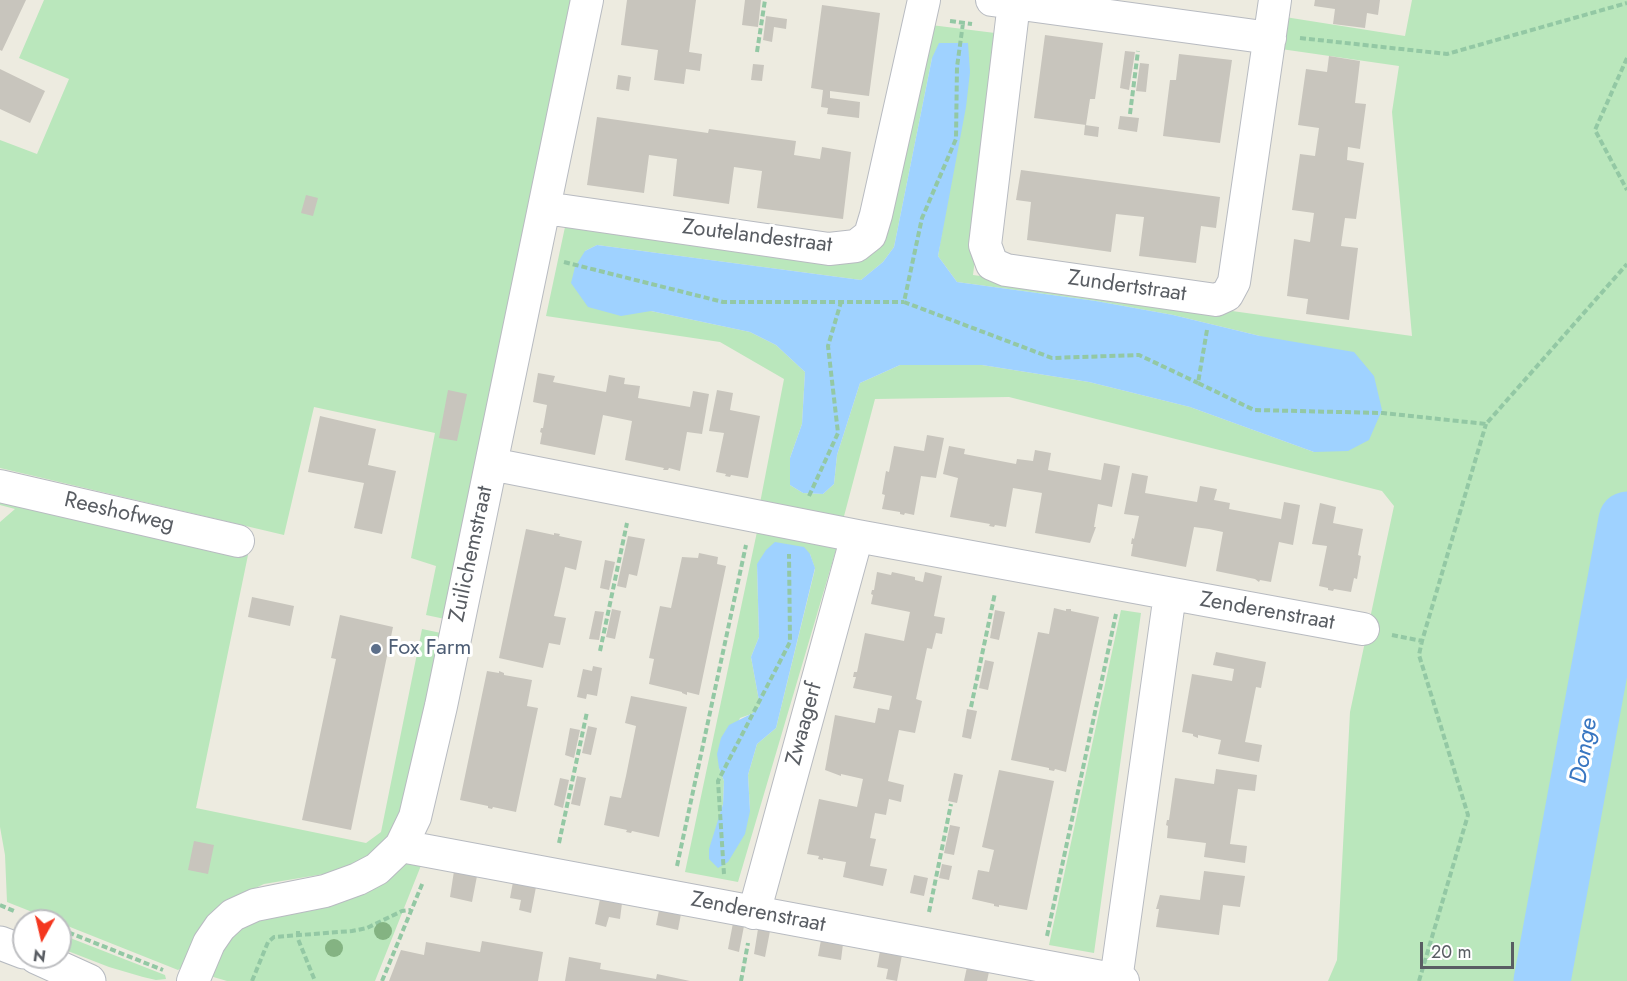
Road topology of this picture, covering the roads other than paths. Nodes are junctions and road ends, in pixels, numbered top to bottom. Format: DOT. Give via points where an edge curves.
graph roads {
  1 [pos="587,0"];
  2 [pos="1275,0"];
  3 [pos="922,9"];
  4 [pos="1006,11"];
  5 [pos="1283,38"];
  6 [pos="545,208"];
  7 [pos="491,464"];
  8 [pos="0,486"];
  9 [pos="857,536"];
  10 [pos="238,541"];
  11 [pos="1170,594"];
  12 [pos="1363,629"];
  13 [pos="401,846"];
  14 [pos="754,913"];
  15 [pos="66,969"];
  16 [pos="181,977"];
  17 [pos="1119,980"];
  18 [pos="112,981"];
  1 -- 6 [label="street, Zuilichemstraat"];
  2 -- 5 [label="street, Zundertstraat"];
  3 -- 6 [label="street, Zoutelandestraat" via="876,215 870,235 856,246 829,249"];
  4 -- 5 [label="street" via="1143,21"];
  4 -- 5 [label="street, Zundertstraat" via="985,246 992,264 1006,270 1216,300 1227,294 1234,282"];
  6 -- 7 [label="street, Zuilichemstraat"];
  7 -- 9 [label="street, Zenderenstraat"];
  7 -- 13 [label="street, Zuilichemstraat" via="426,773 415,817"];
  8 -- 10 [label="street, Reeshofweg"];
  9 -- 11 [label="street, Zenderenstraat"];
  9 -- 14 [label="street, Zwaagerf"];
  11 -- 12 [label="street, Zenderenstraat"];
  11 -- 17 [label="street, Zenderenstraat"];
  13 -- 14 [label="street, Zenderenstraat"];
  13 -- 16 [label="street, Zuilichemstraat" via="377,869 358,879 325,891 255,905 233,915"];
  14 -- 17 [label="street, Zenderenstraat"];
  15 -- 18 [label="street"];
}
